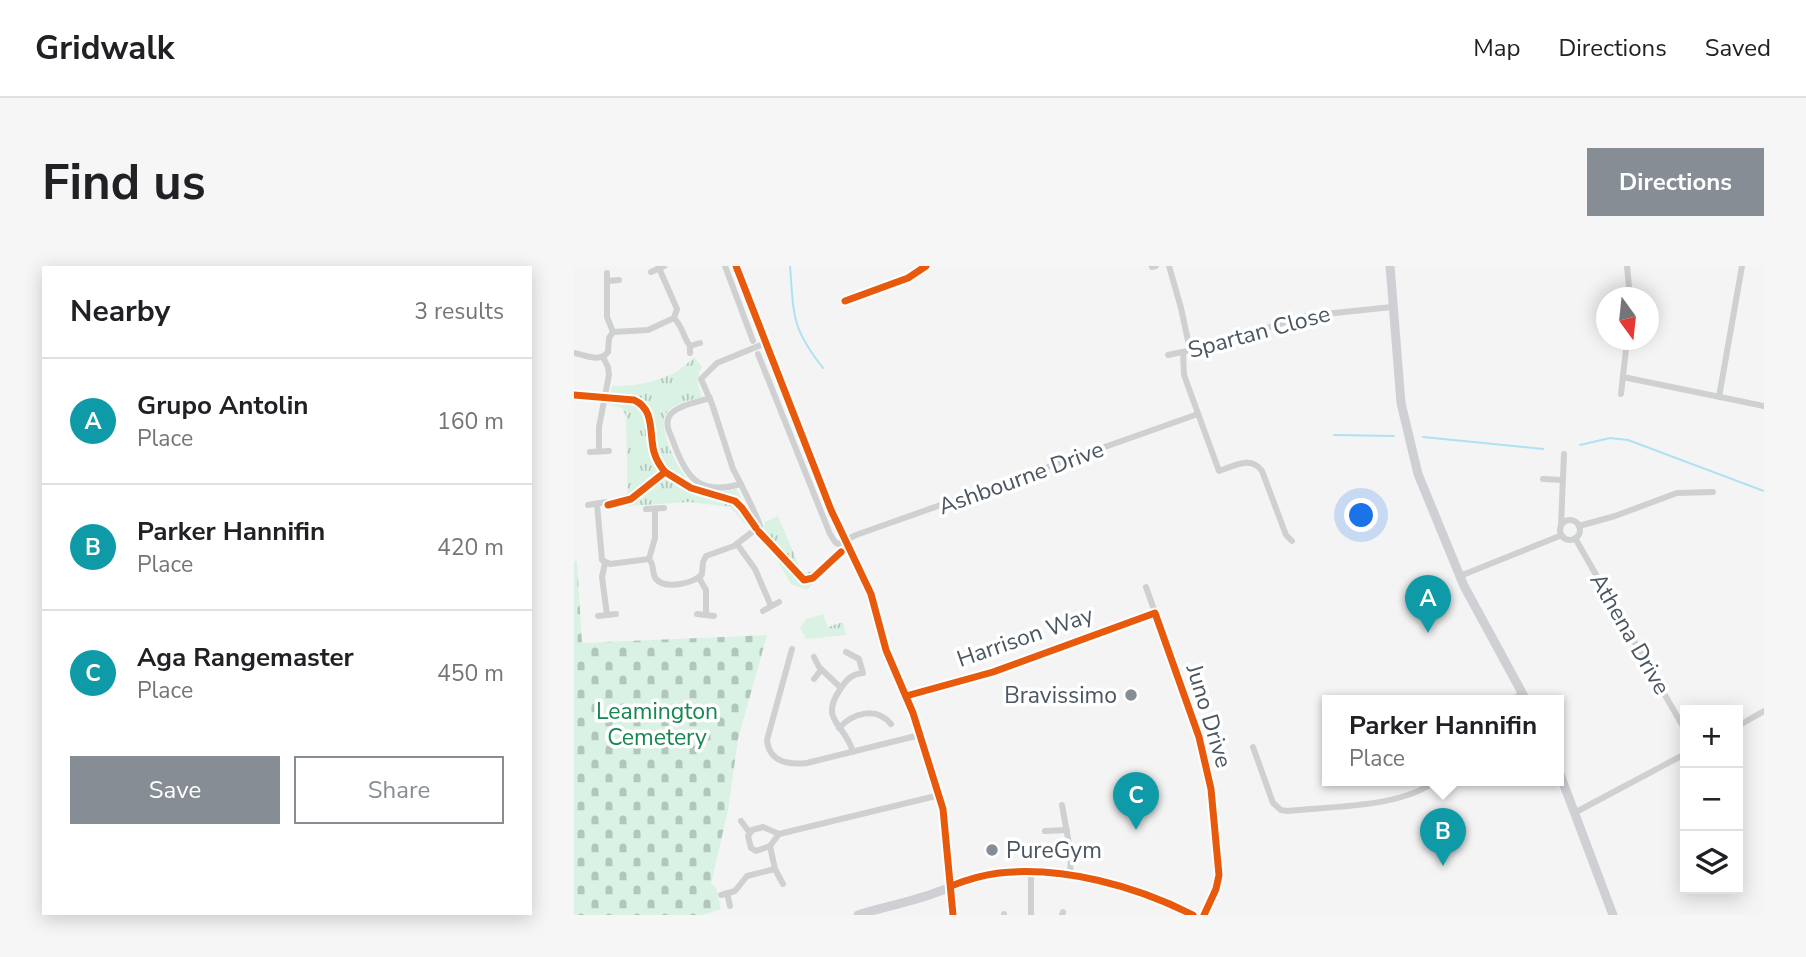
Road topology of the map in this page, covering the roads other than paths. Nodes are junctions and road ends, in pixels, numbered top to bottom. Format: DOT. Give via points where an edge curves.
graph roads {
  1 [pos="726,266"];
  2 [pos="736,266"];
  3 [pos="926,266"];
  4 [pos="1169,266"];
  5 [pos="1390,266"];
  6 [pos="1627,266"];
  7 [pos="1742,266"];
  8 [pos="662,267"];
  9 [pos="651,272"];
  10 [pos="619,280"];
  11 [pos="737,287"];
  12 [pos="1629,287"];
  13 [pos="845,301"];
  14 [pos="1392,307"];
  15 [pos="674,318"];
  16 [pos="613,332"];
  17 [pos="753,341"];
  18 [pos="700,343"];
  19 [pos="766,343"];
  20 [pos="1626,350"];
  21 [pos="1186,351"];
  22 [pos="574,353"];
  23 [pos="1168,355"];
  24 [pos="603,357"];
  25 [pos="762,357"];
  26 [pos="1623,377"];
  27 [pos="1621,394"];
  28 [pos="1719,397"];
  29 [pos="710,398"];
  30 [pos="789,398"];
  31 [pos="778,403"];
  32 [pos="1764,406"];
  33 [pos="1198,414"];
  34 [pos="599,451"];
  35 [pos="609,451"];
  36 [pos="590,452"];
  37 [pos="1564,454"];
  38 [pos="740,480"];
  39 [pos="1543,480"];
  40 [pos="1562,480"];
  41 [pos="1713,492"];
  42 [pos="606,502"];
  43 [pos="597,504"];
  44 [pos="588,505"];
  45 [pos="1564,506"];
  46 [pos="664,508"];
  47 [pos="646,509"];
  48 [pos="655,509"];
  49 [pos="1571,520"];
  50 [pos="1561,525"];
  51 [pos="1579,526"];
  52 [pos="1562,535"];
  53 [pos="1575,538"];
  54 [pos="844,541"];
  55 [pos="1292,541"];
  56 [pos="737,544"];
  57 [pos="649,559"];
  58 [pos="606,563"];
  59 [pos="1460,576"];
  60 [pos="699,578"];
  61 [pos="1146,587"];
  62 [pos="779,602"];
  63 [pos="771,606"];
  64 [pos="763,611"];
  65 [pos="1155,613"];
  66 [pos="616,614"];
  67 [pos="697,614"];
  68 [pos="607,615"];
  69 [pos="706,615"];
  70 [pos="714,615"];
  71 [pos="598,616"];
  72 [pos="792,649"];
  73 [pos="846,652"];
  74 [pos="814,657"];
  75 [pos="821,670"];
  76 [pos="814,679"];
  77 [pos="841,688"];
  78 [pos="1524,695"];
  79 [pos="906,696"];
  80 [pos="884,706"];
  81 [pos="1764,711"];
  82 [pos="880,714"];
  83 [pos="1680,721"];
  84 [pos="1743,723"];
  85 [pos="891,724"];
  86 [pos="839,727"];
  87 [pos="920,736"];
  88 [pos="1253,747"];
  89 [pos="853,752"];
  90 [pos="1680,757"];
  91 [pos="1564,782"];
  92 [pos="1429,786"];
  93 [pos="940,795"];
  94 [pos="1062,805"];
  95 [pos="1576,812"];
  96 [pos="741,821"];
  97 [pos="1067,830"];
  98 [pos="1045,831"];
  99 [pos="750,833"];
  100 [pos="779,834"];
  101 [pos="770,846"];
  102 [pos="775,869"];
  103 [pos="1031,873"];
  104 [pos="1070,876"];
  105 [pos="783,884"];
  106 [pos="951,886"];
  107 [pos="730,905"];
  108 [pos="858,915"];
  109 [pos="953,915"];
  110 [pos="1031,915"];
  111 [pos="1193,915"];
  112 [pos="1204,915"];
  113 [pos="1613,915"];
  1 -- 11 [label="street"];
  2 -- 11 [label="street"];
  3 -- 13 [label="street" via="908,278"];
  4 -- 21 [label="street" via="1181,308"];
  5 -- 14 [label="street"];
  6 -- 12 [label="street"];
  7 -- 28 [label="street"];
  8 -- 9 [label="street"];
  8 -- 15 [label="street" via="677,309"];
  10 -- 16 [label="street" via="607,277 607,317"];
  11 -- 17 [label="street"];
  11 -- 19 [label="street"];
  14 -- 21 [label="street, Spartan Close" via="1306,316"];
  14 -- 59 [label="street" via="1410,446"];
  15 -- 16 [label="street" via="648,330"];
  15 -- 18 [label="street" via="690,349"];
  16 -- 24 [label="street"];
  19 -- 29 [label="street" via="710,369 701,382"];
  19 -- 30 [label="street"];
  20 -- 26 [label="street"];
  21 -- 23 [label="street, Spartan Close"];
  21 -- 33 [label="street" via="1185,375"];
  22 -- 24 [label="street"];
  24 -- 34 [label="street" via="609,375"];
  25 -- 31 [label="street"];
  26 -- 27 [label="street"];
  26 -- 28 [label="street"];
  28 -- 32 [label="street"];
  29 -- 38 [label="street"];
  29 -- 38 [label="street" via="675,410 668,428 682,466 694,480 716,489"];
  30 -- 31 [label="street"];
  30 -- 54 [label="street"];
  31 -- 54 [label="street" via="830,534 836,543"];
  33 -- 54 [label="street, Ashbourne Drive"];
  33 -- 55 [label="street" via="1219,471 1247,462 1257,464"];
  34 -- 35 [label="street"];
  34 -- 36 [label="street"];
  37 -- 40 [label="street"];
  38 -- 56 [label="street" via="760,523"];
  39 -- 40 [label="street"];
  40 -- 45 [label="street"];
  41 -- 51 [label="street" via="1677,493"];
  42 -- 43 [label="street"];
  43 -- 44 [label="street"];
  43 -- 58 [label="street" via="600,554"];
  45 -- 49 [label="street"];
  45 -- 50 [label="street"];
  46 -- 48 [label="street"];
  47 -- 48 [label="street"];
  48 -- 57 [label="street"];
  49 -- 50 [label="street"];
  49 -- 51 [label="street"];
  50 -- 52 [label="street"];
  51 -- 53 [label="street"];
  52 -- 53 [label="street"];
  52 -- 59 [label="street"];
  53 -- 83 [label="street, Athena Drive"];
  54 -- 79 [label="street" via="871,594 886,650"];
  56 -- 60 [label="street" via="706,556"];
  56 -- 63 [label="street" via="755,569"];
  57 -- 58 [label="street"];
  57 -- 60 [label="street" via="660,582 677,584"];
  58 -- 68 [label="street" via="602,577"];
  59 -- 78 [label="street"];
  60 -- 69 [label="street" via="706,590"];
  61 -- 65 [label="street, Juno Drive"];
  62 -- 63 [label="street"];
  63 -- 64 [label="street"];
  65 -- 79 [label="street, Harrison Way" via="993,672"];
  65 -- 112 [label="street, Juno Drive" via="1200,740 1211,789 1219,875"];
  66 -- 68 [label="street"];
  67 -- 69 [label="street"];
  68 -- 71 [label="street"];
  69 -- 70 [label="street"];
  72 -- 89 [label="street" via="768,734 769,751 782,762 794,763"];
  73 -- 77 [label="street" via="857,657 864,676 850,676"];
  74 -- 75 [label="street"];
  75 -- 76 [label="street"];
  75 -- 77 [label="street"];
  77 -- 86 [label="street" via="831,710"];
  79 -- 87 [label="street"];
  80 -- 82 [label="street"];
  81 -- 84 [label="street"];
  82 -- 85 [label="street"];
  82 -- 86 [label="street" via="851,718"];
  86 -- 89 [label="street"];
  87 -- 89 [label="street"];
  87 -- 93 [label="street"];
  88 -- 92 [label="street" via="1273,803 1281,810 1390,801"];
  90 -- 95 [label="street"];
  91 -- 95 [label="street"];
  93 -- 100 [label="street"];
  93 -- 106 [label="street"];
  94 -- 97 [label="street"];
  95 -- 113 [label="street"];
  96 -- 99 [label="street"];
  97 -- 98 [label="street"];
  97 -- 104 [label="street"];
  99 -- 100 [label="street" via="764,827"];
  99 -- 101 [label="street" via="751,848 756,851"];
  100 -- 101 [label="street"];
  101 -- 102 [label="street"];
  102 -- 105 [label="street"];
  102 -- 107 [label="street" via="747,876 738,888 724,894"];
  103 -- 104 [label="street"];
  103 -- 106 [label="street" via="997,873"];
  103 -- 110 [label="street"];
  104 -- 111 [label="street" via="1124,888"];
  106 -- 108 [label="street"];
  106 -- 109 [label="street"];
}
